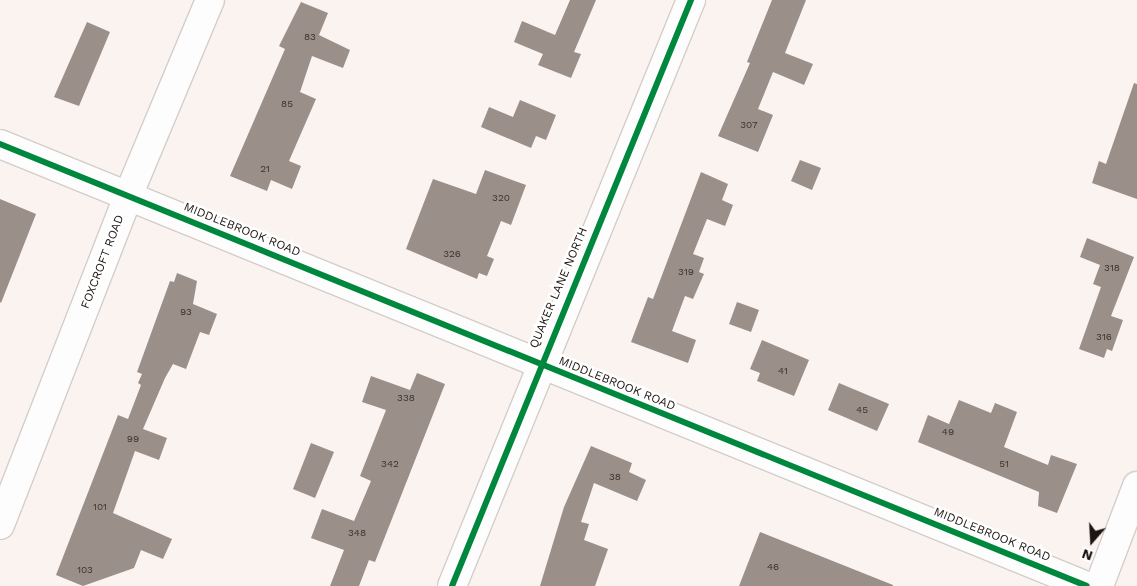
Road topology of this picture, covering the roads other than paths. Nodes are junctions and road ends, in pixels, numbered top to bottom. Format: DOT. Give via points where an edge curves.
graph roads {
  1 [pos="210,0"];
  2 [pos="691,0"];
  3 [pos="0,144"];
  4 [pos="128,196"];
  5 [pos="539,364"];
  6 [pos="1137,486"];
  7 [pos="0,525"];
  8 [pos="452,586"];
  9 [pos="1087,586"];
  10 [pos="1099,586"];
  1 -- 4 [label="street, FOXCROFT ROAD"];
  2 -- 5 [label="street, QUAKER LANE NORTH"];
  3 -- 4 [label="street, MIDDLEBROOK ROAD"];
  4 -- 5 [label="street, MIDDLEBROOK ROAD"];
  4 -- 7 [label="street, FOXCROFT ROAD"];
  5 -- 8 [label="street, QUAKER LANE NORTH"];
  5 -- 9 [label="street, MIDDLEBROOK ROAD"];
  6 -- 10 [label="street"];
}
